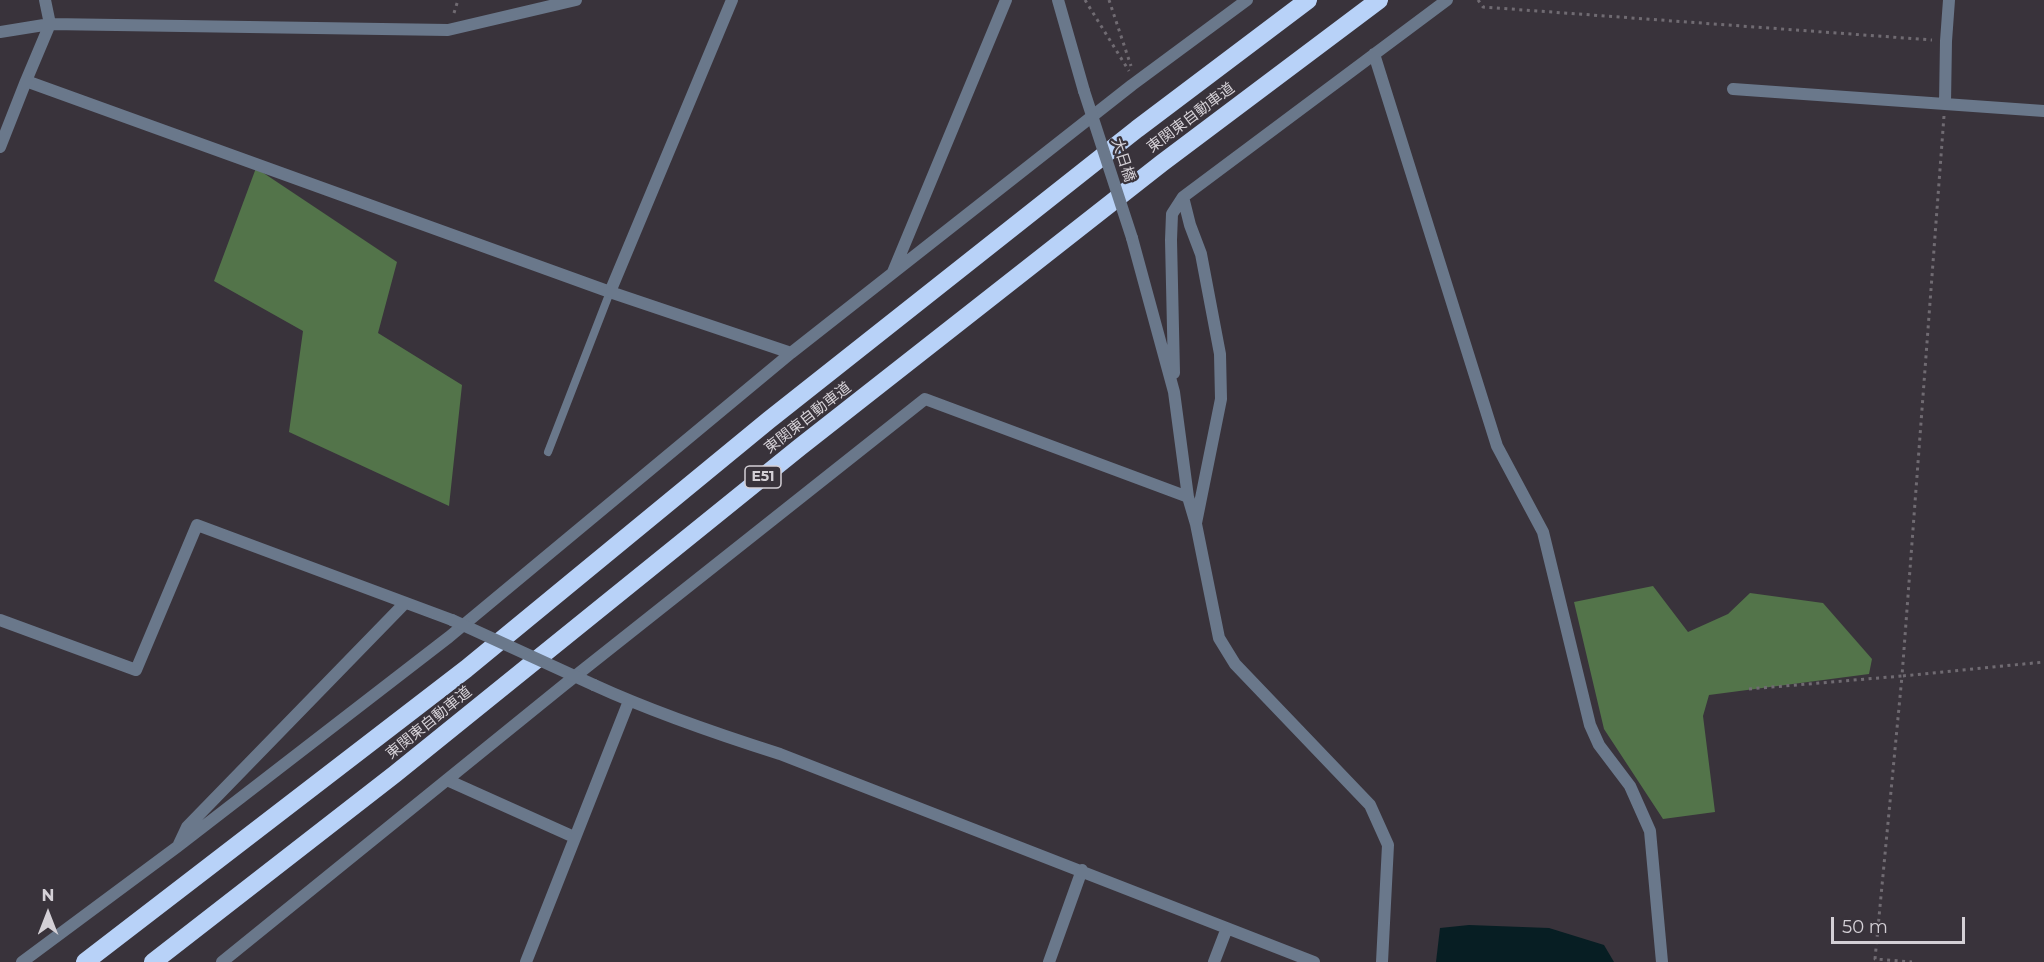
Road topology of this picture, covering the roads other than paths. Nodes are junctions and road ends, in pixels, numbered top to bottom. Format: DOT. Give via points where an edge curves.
graph roads {
  1 [pos="45,0"];
  2 [pos="576,0"];
  3 [pos="732,0"];
  4 [pos="1006,0"];
  5 [pos="1058,0"];
  6 [pos="1247,0"];
  7 [pos="1308,0"];
  8 [pos="1378,0"];
  9 [pos="1447,0"];
  10 [pos="1949,0"];
  11 [pos="50,24"];
  12 [pos="0,32"];
  13 [pos="1374,54"];
  14 [pos="26,81"];
  15 [pos="1733,89"];
  16 [pos="1945,103"];
  17 [pos="2044,111"];
  18 [pos="0,147"];
  19 [pos="1183,197"];
  20 [pos="892,273"];
  21 [pos="610,292"];
  22 [pos="791,353"];
  23 [pos="1174,392"];
  24 [pos="548,452"];
  25 [pos="1188,497"];
  26 [pos="1196,524"];
  27 [pos="405,603"];
  28 [pos="0,620"];
  29 [pos="629,701"];
  30 [pos="447,780"];
  31 [pos="574,837"];
  32 [pos="177,847"];
  33 [pos="1083,870"];
  34 [pos="1227,928"];
  35 [pos="228,961"];
  36 [pos="22,962"];
  37 [pos="85,962"];
  38 [pos="153,962"];
  39 [pos="526,962"];
  40 [pos="1049,962"];
  41 [pos="1214,962"];
  42 [pos="1314,962"];
  43 [pos="1382,962"];
  44 [pos="1662,962"];
  1 -- 11 [label="street"];
  2 -- 11 [label="street" via="448,30"];
  3 -- 21 [label="street"];
  4 -- 20 [label="street"];
  5 -- 23 [label="street, 大日橋, bridge" via="1132,238"];
  6 -- 20 [label="street"];
  7 -- 37 [label="highway, 東関東自動車道 / E51" via="1137,129 769,420 466,669"];
  8 -- 38 [label="highway, 東関東自動車道 / E51" via="1162,163 837,418 395,774"];
  9 -- 13 [label="street"];
  10 -- 16 [label="street"];
  11 -- 12 [label="street"];
  11 -- 14 [label="street"];
  13 -- 19 [label="street"];
  13 -- 44 [label="street" via="1497,446 1543,532 1590,725 1599,745 1630,786 1650,831"];
  14 -- 18 [label="street"];
  14 -- 21 [label="street"];
  15 -- 16 [label="street"];
  16 -- 17 [label="street"];
  19 -- 23 [label="street" via="1172,214"];
  19 -- 26 [label="street" via="1201,254 1220,354 1221,399"];
  20 -- 22 [label="street"];
  21 -- 22 [label="street"];
  21 -- 24 [label="lane"];
  22 -- 32 [label="street" via="449,637"];
  23 -- 25 [label="street"];
  25 -- 26 [label="street"];
  25 -- 30 [label="street" via="925,399"];
  26 -- 43 [label="street" via="1219,638 1235,664 1370,805 1388,845"];
  27 -- 28 [label="street" via="198,525 136,670"];
  27 -- 29 [label="street, bridge" via="452,620"];
  27 -- 32 [label="street" via="187,827"];
  29 -- 31 [label="street"];
  29 -- 33 [label="street" via="780,754"];
  30 -- 31 [label="street"];
  30 -- 35 [label="street"];
  31 -- 39 [label="street"];
  32 -- 36 [label="street"];
  33 -- 34 [label="street"];
  33 -- 40 [label="street"];
  34 -- 41 [label="street"];
  34 -- 42 [label="street"];
}
